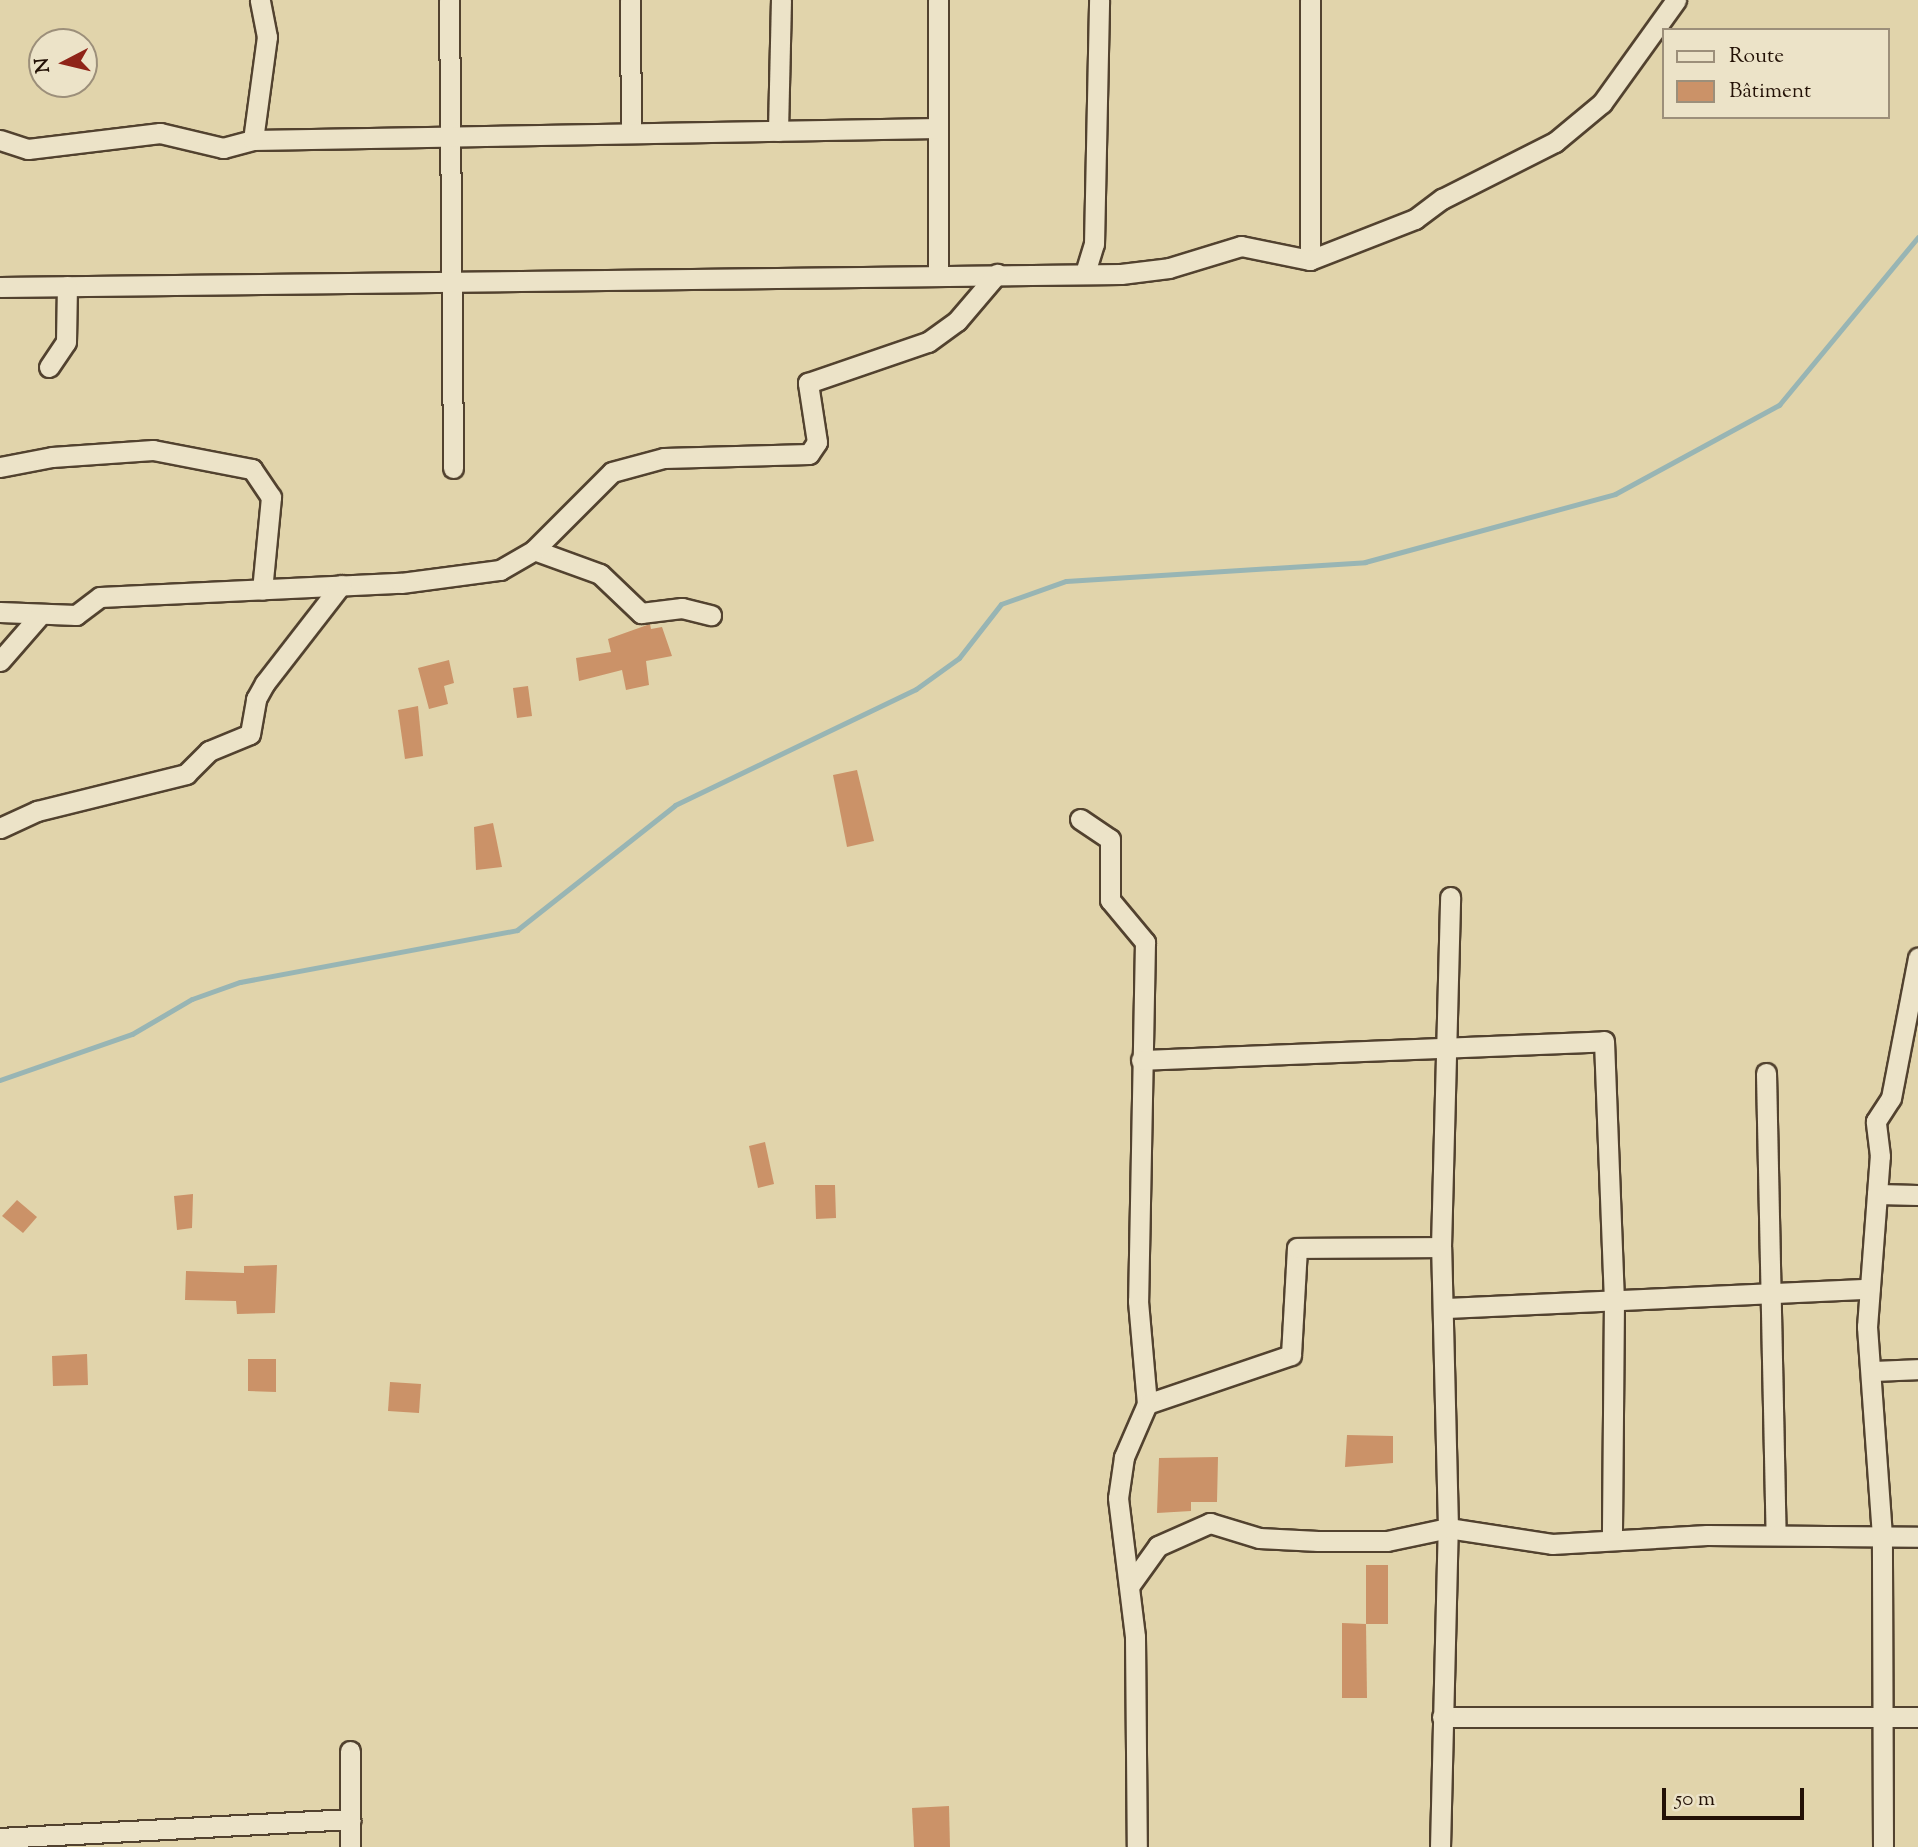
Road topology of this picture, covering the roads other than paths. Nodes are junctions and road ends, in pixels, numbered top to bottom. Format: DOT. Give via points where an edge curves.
graph roads {
  1 [pos="260,0"];
  2 [pos="449,0"];
  3 [pos="629,0"];
  4 [pos="781,0"];
  5 [pos="938,0"];
  6 [pos="1100,0"];
  7 [pos="1310,0"];
  8 [pos="1676,0"];
  9 [pos="938,128"];
  10 [pos="778,131"];
  11 [pos="631,134"];
  12 [pos="450,137"];
  13 [pos="0,139"];
  14 [pos="253,141"];
  15 [pos="1310,260"];
  16 [pos="1085,273"];
  17 [pos="997,274"];
  18 [pos="939,275"];
  19 [pos="451,281"];
  20 [pos="67,286"];
  21 [pos="0,287"];
  22 [pos="49,367"];
  23 [pos="0,467"];
  24 [pos="453,467"];
  25 [pos="534,550"];
  26 [pos="341,585"];
  27 [pos="262,590"];
  28 [pos="0,612"];
  29 [pos="41,614"];
  30 [pos="711,615"];
  31 [pos="0,661"];
  32 [pos="1080,819"];
  33 [pos="0,828"];
  34 [pos="1451,897"];
  35 [pos="1918,958"];
  36 [pos="1448,1044"];
  37 [pos="1141,1060"];
  38 [pos="1766,1073"];
  39 [pos="1877,1194"];
  40 [pos="1918,1195"];
  41 [pos="1441,1247"];
  42 [pos="1870,1289"];
  43 [pos="1771,1293"];
  44 [pos="1614,1300"];
  45 [pos="1445,1308"];
  46 [pos="1918,1369"];
  47 [pos="1871,1371"];
  48 [pos="1147,1404"];
  49 [pos="1448,1528"];
  50 [pos="1776,1535"];
  51 [pos="1882,1536"];
  52 [pos="1918,1537"];
  53 [pos="1612,1541"];
  54 [pos="1130,1585"];
  55 [pos="1442,1717"];
  56 [pos="1918,1717"];
  57 [pos="1882,1718"];
  58 [pos="350,1751"];
  59 [pos="350,1819"];
  60 [pos="0,1838"];
  61 [pos="350,1847"];
  62 [pos="1137,1847"];
  63 [pos="1440,1847"];
  64 [pos="1883,1847"];
  1 -- 14 [label="street" via="267,37"];
  2 -- 12 [label="street"];
  3 -- 11 [label="street"];
  4 -- 10 [label="street"];
  5 -- 9 [label="street"];
  6 -- 16 [label="street" via="1094,244"];
  7 -- 15 [label="street"];
  8 -- 15 [label="street" via="1602,103 1555,142 1442,199 1415,219"];
  9 -- 10 [label="street"];
  9 -- 18 [label="street"];
  10 -- 11 [label="street"];
  11 -- 12 [label="street"];
  12 -- 14 [label="street"];
  12 -- 19 [label="street"];
  13 -- 14 [label="street" via="28,149 141,132 208,148"];
  15 -- 16 [label="street" via="1241,246 1169,268"];
  16 -- 17 [label="street"];
  17 -- 18 [label="street"];
  17 -- 25 [label="street" via="957,321 928,342 904,355 808,383 817,442 809,454 632,465 591,487"];
  18 -- 19 [label="street"];
  19 -- 20 [label="street"];
  19 -- 24 [label="street"];
  20 -- 21 [label="street"];
  20 -- 22 [label="street" via="66,342"];
  23 -- 27 [label="street" via="52,457 153,450 252,470 271,497"];
  25 -- 26 [label="street" via="511,566 479,576"];
  25 -- 30 [label="street" via="600,574 641,613 682,608"];
  26 -- 27 [label="street"];
  26 -- 33 [label="street" via="265,683 256,699 250,734 209,751 186,774 37,811"];
  27 -- 29 [label="street" via="100,597 76,614"];
  28 -- 29 [label="street"];
  29 -- 31 [label="street"];
  32 -- 37 [label="street" via="1110,839 1110,900 1145,942"];
  34 -- 36 [label="street"];
  35 -- 39 [label="street" via="1891,1098 1876,1121"];
  36 -- 37 [label="street"];
  36 -- 41 [label="street"];
  36 -- 44 [label="street" via="1604,1041"];
  37 -- 48 [label="street" via="1138,1301"];
  38 -- 43 [label="street"];
  39 -- 40 [label="street"];
  39 -- 42 [label="street"];
  41 -- 45 [label="street"];
  41 -- 48 [label="street" via="1297,1248 1291,1355"];
  42 -- 43 [label="street"];
  42 -- 47 [label="street"];
  43 -- 44 [label="street"];
  43 -- 50 [label="street"];
  44 -- 45 [label="street"];
  44 -- 53 [label="street"];
  45 -- 49 [label="street"];
  46 -- 47 [label="street"];
  47 -- 51 [label="street"];
  48 -- 54 [label="street" via="1124,1457 1118,1498"];
  49 -- 53 [label="street" via="1552,1544"];
  49 -- 54 [label="street" via="1387,1541 1318,1541 1259,1538 1210,1523 1158,1546"];
  49 -- 55 [label="street"];
  50 -- 51 [label="street"];
  50 -- 53 [label="street"];
  51 -- 52 [label="street"];
  51 -- 57 [label="street"];
  54 -- 62 [label="street"];
  55 -- 57 [label="street"];
  55 -- 63 [label="street"];
  56 -- 57 [label="street"];
  57 -- 64 [label="street"];
  58 -- 59 [label="street"];
  59 -- 60 [label="street"];
  59 -- 61 [label="street"];
}
